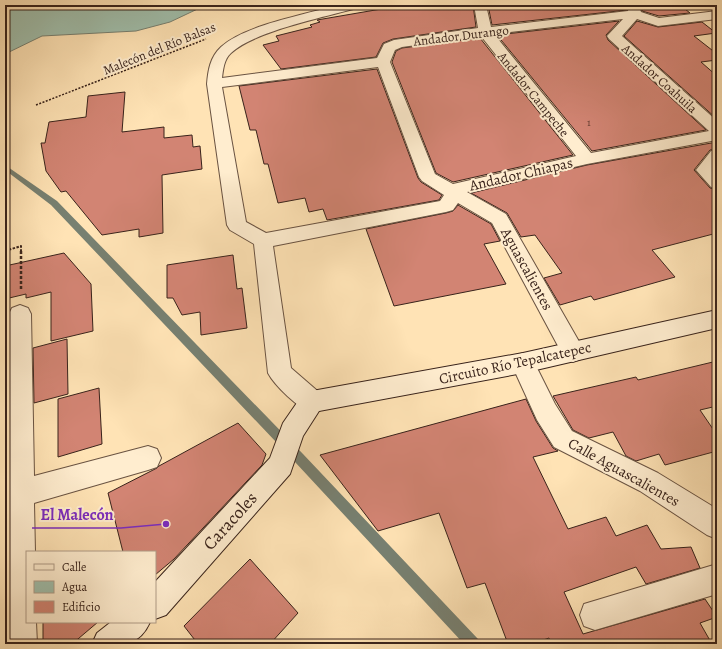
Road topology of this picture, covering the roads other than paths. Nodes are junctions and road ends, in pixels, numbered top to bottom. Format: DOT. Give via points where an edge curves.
graph roads {
  1 [pos="353,5"];
  2 [pos="480,5"];
  3 [pos="634,10"];
  4 [pos="717,15"];
  5 [pos="485,32"];
  6 [pos="383,62"];
  7 [pos="214,84"];
  8 [pos="717,130"];
  9 [pos="717,135"];
  10 [pos="717,155"];
  11 [pos="587,158"];
  12 [pos="717,183"];
  13 [pos="454,192"];
  14 [pos="263,242"];
  15 [pos="20,314"];
  16 [pos="717,319"];
  17 [pos="573,352"];
  18 [pos="523,363"];
  19 [pos="312,402"];
  20 [pos="148,458"];
  21 [pos="21,494"];
  22 [pos="717,525"];
  23 [pos="717,579"];
  24 [pos="156,603"];
  25 [pos="595,616"];
  26 [pos="134,623"];
  27 [pos="21,644"];
  28 [pos="108,644"];
  1 -- 7 [label="street" via="247,37 226,50 215,67"];
  2 -- 5 [label="street, Andador Campeche"];
  3 -- 4 [label="street, Andador Durango" via="658,22"];
  3 -- 5 [label="street, Andador Durango"];
  3 -- 8 [label="street, Andador Coahuila" via="614,36"];
  5 -- 6 [label="street, Andador Durango" via="399,43 389,47"];
  5 -- 11 [label="street, Andador Campeche"];
  6 -- 7 [label="street"];
  6 -- 13 [label="street, Aguascalientes" via="428,177"];
  7 -- 14 [label="street" via="237,224"];
  9 -- 11 [label="street, Andador Chiapas"];
  10 -- 12 [label="street" via="704,170"];
  11 -- 13 [label="street, Andador Chiapas" via="458,188"];
  13 -- 14 [label="street, Andador Chiapas" via="446,206"];
  13 -- 17 [label="street, Aguascalientes" via="499,220"];
  14 -- 19 [label="street" via="280,373"];
  15 -- 21 [label="street"];
  16 -- 17 [label="street, Circuito Río Tepalcatepec"];
  17 -- 18 [label="street, Circuito Río Tepalcatepec"];
  18 -- 19 [label="street, Circuito Río Tepalcatepec"];
  18 -- 22 [label="street, Calle Aguascalientes" via="546,412 563,439 649,482"];
  19 -- 24 [label="street, Caracoles" via="292,431 281,465"];
  20 -- 21 [label="street"];
  21 -- 27 [label="street"];
  23 -- 25 [label="street"];
  26 -- 28 [label="street"];
}
